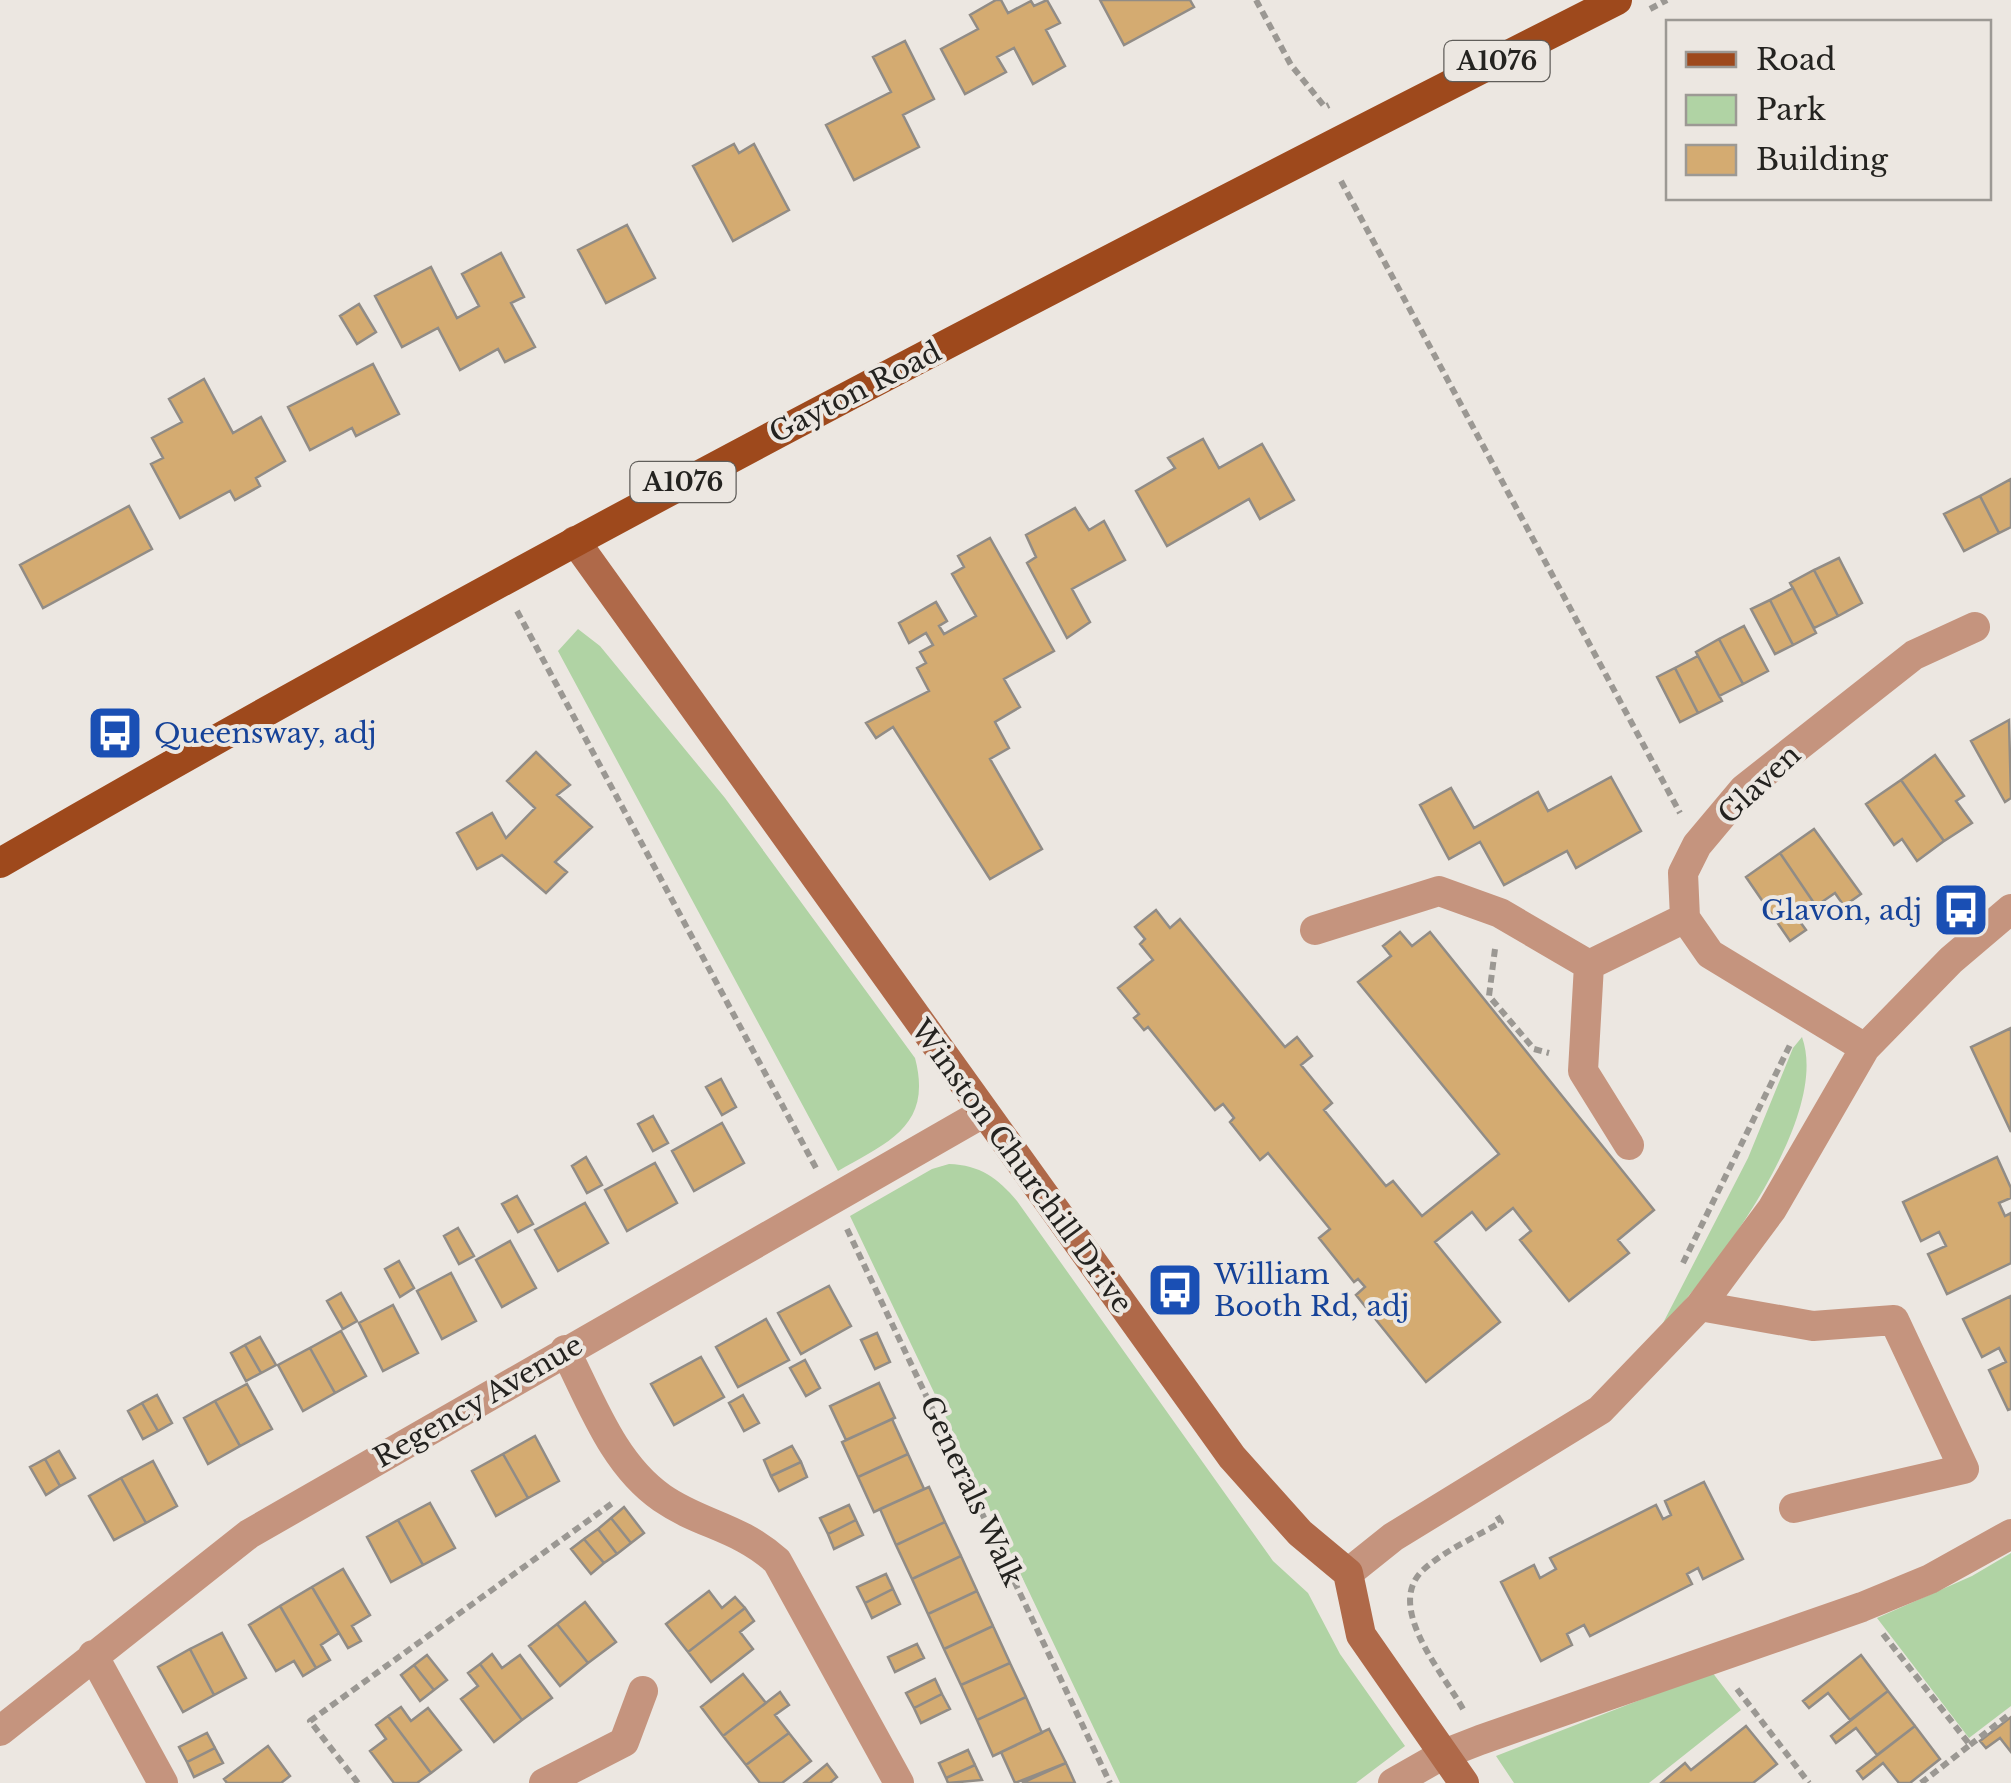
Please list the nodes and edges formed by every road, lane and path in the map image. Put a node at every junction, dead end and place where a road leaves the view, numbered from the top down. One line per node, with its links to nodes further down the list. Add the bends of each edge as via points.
1 (1256, 0): 3 (path, via 1291,65)
2 (1617, 0): 5 (main road, Gayton Road / A1076)
3 (1325, 106)
4 (1334, 168): 8 (path)
5 (575, 541): 6 (main road, Gayton Road / A1076); 17 (street, Winston Churchill Drive)
6 (502, 582): 9 (main road, Gayton Road / A1076, via 313,682); 19 (path, Generals Walk)
7 (1975, 627): 8 (street, Glaven, via 1914,656 1744,789)
8 (1696, 845): 12 (street, Glaven, via 1683,873)
9 (0, 863)
10 (2011, 910): 15 (street)
11 (1500, 913): 13 (street, via 1439,891); 14 (street); 16 (path, via 1490,996 1534,1050)
12 (1685, 918): 14 (street); 15 (street, via 1710,954)
13 (1315, 930)
14 (1589, 965): 16 (street)
15 (1865, 1048): 20 (street, via 1772,1209)
16 (1584, 1061): 18 (street, via 1583,1071)
17 (983, 1113): 19 (street, Regency Avenue); 25 (street, Winston Churchill Drive, via 1232,1456 1300,1533)
18 (1629, 1145)
19 (833, 1200): 21 (street, Regency Avenue); 38 (path, Generals Walk)
20 (1700, 1306): 23 (street, via 1813,1326 1894,1320 1964,1469); 25 (street, via 1600,1410)
21 (564, 1350): 22 (street, via 620,1456); 27 (street, Regency Avenue, via 249,1534)
22 (642, 1482): 35 (path, via 310,1721); 37 (street, via 695,1516 745,1534 777,1561)
23 (1794, 1508)
24 (2011, 1534): 26 (street)
25 (1348, 1572): 33 (street, via 1361,1635)
26 (1862, 1607): 28 (street); 32 (path)
27 (93, 1655): 31 (street, Regency Avenue); 34 (street)
28 (1712, 1656): 33 (street); 41 (path)
29 (643, 1690): 36 (street, via 624,1742)
30 (2011, 1714): 32 (path)
31 (0, 1730)
32 (1970, 1745): 42 (path)
33 (1444, 1754): 39 (street); 40 (street)
34 (163, 1783)
35 (358, 1783)
36 (544, 1783)
37 (899, 1783)
38 (1110, 1783)
39 (1393, 1783)
40 (1464, 1783)
41 (1809, 1783)
42 (1921, 1783)

